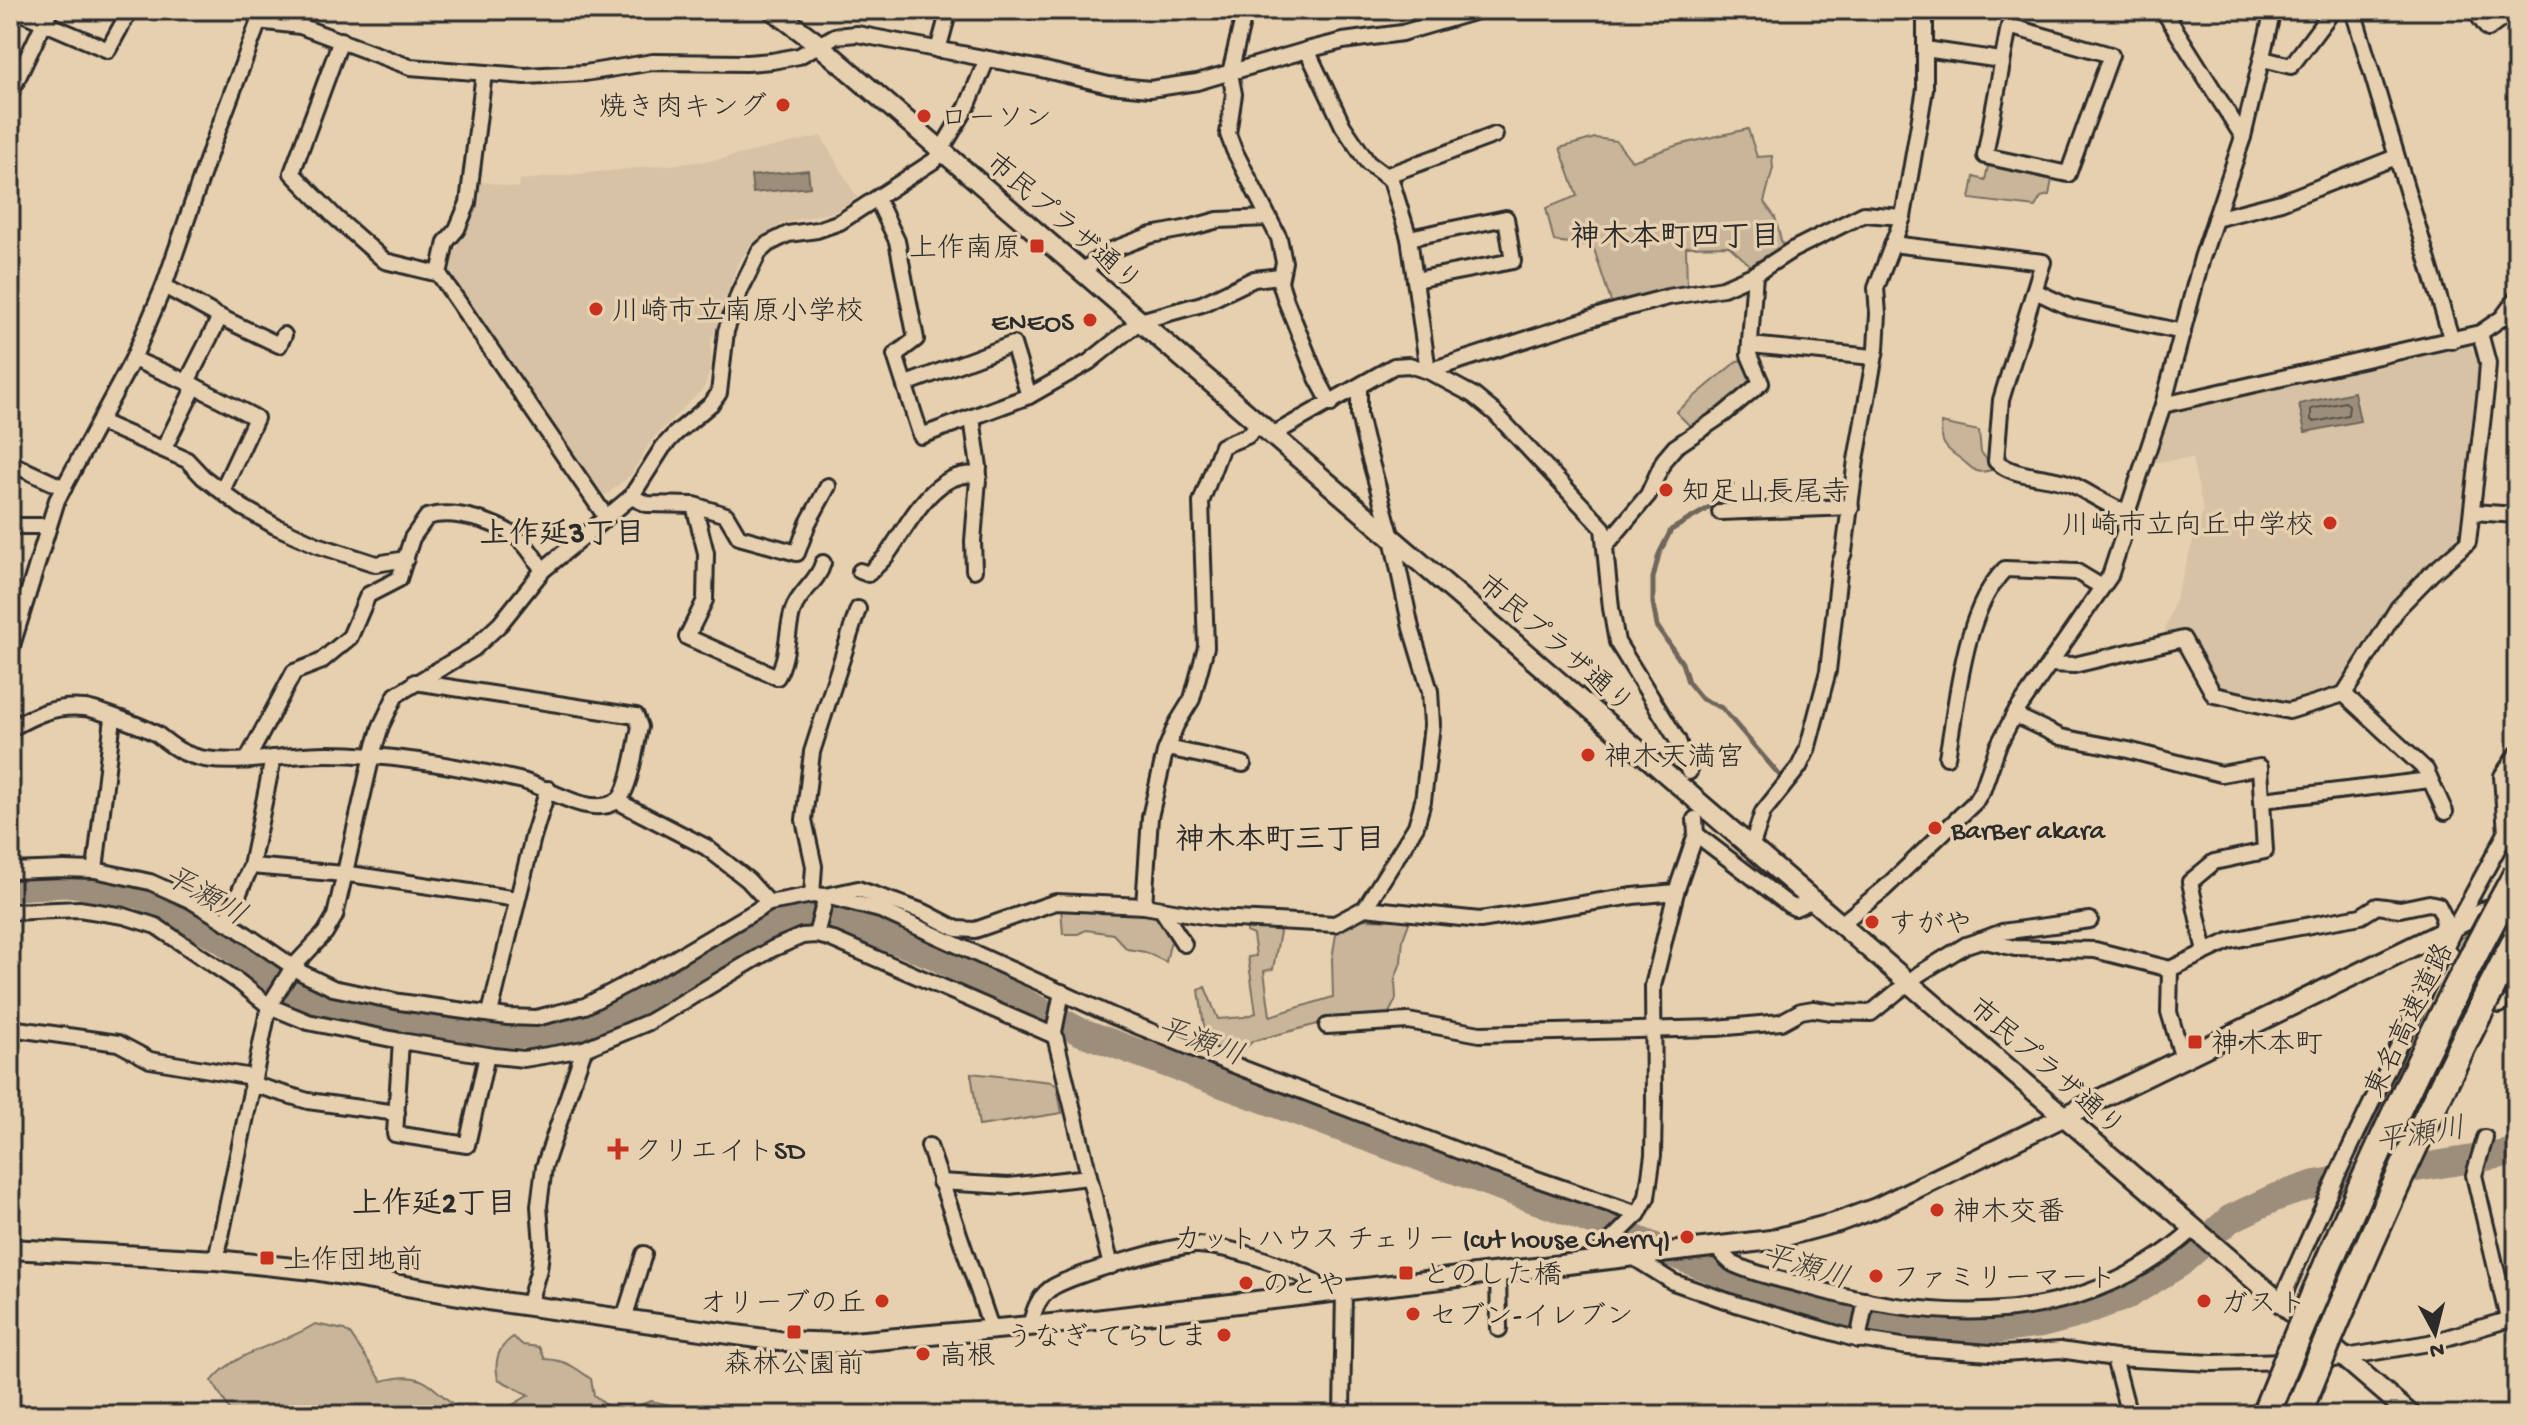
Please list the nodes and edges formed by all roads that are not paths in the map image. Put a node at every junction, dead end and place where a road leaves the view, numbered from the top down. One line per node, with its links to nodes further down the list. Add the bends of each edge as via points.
1 (15, 10): 15 (street)
2 (130, 10): 15 (street, via 108,50)
3 (773, 10): 17 (street, 市民プラザ通り)
4 (949, 10): 19 (street)
5 (1245, 10): 25 (street)
6 (1481, 10): 20 (street, via 1402,33)
7 (1925, 10): 18 (street)
8 (2163, 10): 28 (street)
9 (2273, 10): 22 (street)
10 (2333, 10): 22 (street, via 2291,66)
11 (2353, 10): 30 (street)
12 (2474, 10): 13 (street, via 2488,29)
13 (2514, 10)
14 (260, 15): 16 (street); 43 (street)
15 (47, 17): 26 (street)
16 (341, 40): 24 (street, via 410,67); 39 (street, via 292,173 385,261)
17 (818, 44): 19 (street, via 857,34); 24 (street, via 799,56 747,63 653,62 585,73); 29 (street, 市民プラザ通り)
18 (1925, 49): 23 (street); 33 (street, via 1925,89)
19 (938, 50): 21 (street)
20 (1307, 50): 25 (street); 31 (street, via 1343,126 1368,163)
21 (987, 59): 25 (street, via 1150,89); 29 (street)
22 (2263, 59): 28 (street)
23 (2001, 60): 23 (street, via 2009,26 2111,55 2068,174 1985,156)
24 (484, 73): 39 (street, via 468,203 446,242)
25 (1230, 73): 34 (street, via 1234,94 1228,134)
26 (10, 94)
27 (1495, 135): 31 (street)
28 (2243, 137): 35 (street)
29 (942, 151): 32 (street); 38 (street, 市民プラザ通り)
30 (2396, 157): 35 (street, via 2281,202); 51 (street)
31 (1385, 176): 36 (street, via 1391,180)
32 (877, 199): 57 (street, via 897,241 916,339 895,355); 71 (street, via 840,222 788,234 759,252 726,331 719,393 663,447)
33 (1903, 217): 37 (street); 40 (street, via 1864,214)
34 (1268, 218): 38 (street, via 1218,220 1151,235 1109,251); 41 (street, via 1284,262)
35 (2215, 219): 48 (street)
36 (1409, 238): 42 (street); 42 (street, via 1506,218 1513,261)
37 (1892, 244): 44 (street, via 2043,262); 53 (street, via 1876,288)
38 (1081, 272): 47 (street, 市民プラザ通り)
39 (439, 274): 78 (street)
40 (1755, 274): 52 (street); 55 (street, via 1723,288 1653,300 1570,324)
41 (1280, 276): 47 (street, via 1254,279 1202,304); 60 (street)
42 (1415, 280): 55 (street)
43 (164, 286): 46 (street); 54 (street)
44 (2035, 291): 48 (street, via 2071,308); 76 (street, via 2001,400 1996,461 2005,469 2073,485)
45 (2517, 298): 49 (street, via 2502,318)
46 (220, 317): 50 (street, via 279,345); 56 (street)
47 (1140, 321): 59 (street, via 1089,362); 64 (street, 市民プラザ通り)
48 (2183, 332): 61 (street)
49 (2480, 333): 51 (street); 75 (street, via 2488,363)
50 (284, 335)
51 (2452, 341): 61 (street)
52 (1750, 345): 53 (street); 82 (street, via 1761,383 1675,447 1648,495)
53 (1873, 357): 73 (street)
54 (133, 359): 56 (street); 63 (street)
55 (1428, 371): 58 (street, via 1394,366); 82 (street, via 1495,413 1603,528)
56 (191, 384): 65 (street); 70 (street, via 256,418)
57 (906, 384): 59 (street, via 1013,344); 62 (street, via 921,436)
58 (1359, 387): 60 (street); 81 (street, via 1359,415)
59 (1029, 396): 62 (street)
60 (1331, 404): 64 (street)
61 (2163, 405): 76 (street)
62 (972, 418): 67 (street)
63 (100, 422): 65 (street); 69 (street)
64 (1266, 430): 81 (street, 市民プラザ通り); 97 (street, via 1222,446 1201,502 1206,647 1192,699)
65 (164, 448): 70 (street, via 187,460)
66 (10, 463): 69 (street)
67 (979, 475): 86 (street); 87 (street, via 963,473 936,490)
68 (828, 486): 72 (street, via 797,553 739,537 726,515)
69 (64, 488): 80 (street)
70 (222, 491): 83 (street, via 275,526 317,545 376,564)
71 (631, 497): 72 (street, via 647,504); 78 (street)
72 (694, 505): 84 (street, via 706,553 705,600 687,637 777,677 793,607 820,575)
73 (1851, 507): 74 (street); 110 (street, via 1828,671 1813,729 1799,767 1763,812)
74 (1720, 512)
75 (2473, 512): 77 (street); 93 (street, via 2468,542 2398,608)
76 (2127, 513): 88 (street, via 2110,576)
77 (2517, 515)
78 (606, 517): 85 (street)
79 (10, 526): 80 (street)
80 (47, 526): 90 (street)
81 (1392, 538): 110 (street, 市民プラザ通り); 123 (street, via 1430,691 1432,725 1416,826)
82 (1606, 545): 104 (street, via 1617,642 1678,741)
83 (406, 559): 85 (street, via 412,538 427,517 448,512 511,535); 102 (street, via 399,579 368,595 350,637 320,662 294,672)
84 (823, 563)
85 (543, 570): 92 (street, via 473,649)
86 (974, 570)
87 (867, 575)
88 (2102, 587): 91 (street); 100 (street, via 2077,572 2005,569 1989,585 1970,639)
89 (858, 609): 118 (street, via 812,752 804,820)
90 (10, 652)
91 (2049, 664): 93 (street, via 2074,665 2183,639 2214,695 2289,711); 94 (street)
92 (415, 682): 99 (street, via 396,695); 108 (street, via 636,716 640,727 625,792)
93 (2344, 694): 105 (street, via 2426,770)
94 (2014, 715): 107 (street, via 2061,737 2221,774 2260,767); 128 (street, via 1975,802)
95 (113, 718): 96 (street, via 87,708 60,708 35,714); 102 (street, via 143,727 182,752 206,759); 112 (street)
96 (10, 729)
97 (1167, 748): 103 (street); 122 (street, via 1150,817)
98 (2517, 754): 129 (street, via 2502,776 2506,833)
99 (372, 755): 101 (street); 106 (street, via 478,771); 114 (street)
100 (1947, 757)
101 (273, 758): 102 (street); 111 (street)
102 (247, 760)
103 (1243, 764)
104 (1689, 772)
105 (2430, 780): 107 (street); 109 (street)
106 (548, 789): 108 (street, via 585,805); 119 (street)
107 (2263, 800): 135 (street, via 2265,851 2214,862 2190,882)
108 (617, 801): 121 (street, via 706,847)
109 (2445, 812)
110 (1751, 848): 120 (street, 市民プラザ通り)
111 (251, 866): 114 (street); 127 (street)
112 (95, 870): 113 (street); 127 (street, via 169,889)
113 (10, 871)
114 (347, 874): 119 (street); 136 (street, via 330,925)
115 (2517, 874): 183 (highway, 東名高速道路, bridge, via 2409,1084)
116 (1676, 892): 120 (street, via 1696,827 1789,905 1795,908); 123 (street, via 1480,920); 145 (street, via 1653,986)
117 (2517, 896): 129 (street)
118 (820, 898): 121 (street); 122 (street, via 858,889 957,929 975,930 1056,902); 130 (street); 139 (street, via 880,910)
119 (517, 899): 142 (street)
120 (1813, 900): 128 (street, 市民プラザ通り)
121 (769, 903): 142 (street, via 585,1006 536,1018)
122 (1144, 906): 124 (street)
123 (1365, 908): 124 (street, via 1335,924)
124 (1162, 910): 133 (street)
125 (10, 912): 141 (street, via 79,909 156,926)
126 (2090, 920): 132 (street, via 2002,932)
127 (226, 922): 136 (street)
128 (1841, 924): 138 (street, 市民プラザ通り)
129 (2449, 928): 134 (street); 135 (street, via 2438,905 2377,906 2361,916 2229,941); 150 (street)
130 (817, 930): 146 (street); 148 (street, via 772,949 649,1022)
131 (2517, 939): 184 (highway, bridge, via 2413,1151)
132 (1981, 940): 137 (street, via 2015,948 2095,950); 138 (street)
133 (1184, 944)
134 (2445, 950): 140 (street, via 2497,991); 171 (street)
135 (2205, 952): 137 (street)
136 (293, 967): 141 (street); 142 (street, via 333,988)
137 (2170, 969): 150 (street, via 2169,1012)
138 (1908, 983): 145 (street, via 1871,1013 1813,1009 1781,1022); 153 (street, 市民プラザ通り)
139 (1062, 995): 146 (street); 158 (street, via 1490,1163)
140 (2500, 1005)
141 (269, 1006): 147 (street, via 337,1030); 151 (street)
142 (490, 1013)
143 (1327, 1026): 145 (street, via 1408,1021 1480,1034)
144 (10, 1028): 151 (street, via 118,1043 150,1060)
145 (1652, 1028): 158 (street, via 1653,1155 1647,1197)
146 (1054, 1034): 156 (street)
147 (401, 1041): 149 (street); 152 (street)
148 (584, 1049): 149 (street, via 524,1059); 172 (street, via 544,1167 542,1245)
149 (487, 1055): 152 (street, via 467,1145 395,1134)
150 (2183, 1059): 153 (street)
151 (252, 1081): 152 (street, via 308,1101); 164 (street)
152 (397, 1113)
153 (2065, 1116): 159 (street, 市民プラザ通り); 160 (street, via 1876,1208 1795,1235)
154 (2484, 1141): 173 (street, via 2474,1175)
155 (929, 1146): 157 (street)
156 (1089, 1177): 157 (street, via 1009,1186); 166 (street)
157 (940, 1182): 176 (street)
158 (1638, 1214): 165 (street)
159 (2196, 1229): 170 (street, via 2122,1279 2052,1304 1975,1313); 171 (street, 市民プラザ通り)
160 (1716, 1247): 163 (street); 170 (street, via 1732,1263)
161 (10, 1249): 164 (street)
162 (644, 1254): 174 (street)
163 (1633, 1257): 165 (street); 178 (street, via 1673,1282 1739,1305)
164 (216, 1260): 172 (street, via 313,1270)
165 (1590, 1261): 167 (street)
166 (1111, 1266): 169 (street, via 1193,1245 1224,1248 1301,1275 1315,1282); 175 (street, via 1051,1289 1035,1305)
167 (1498, 1272): 168 (street); 177 (street)
168 (1344, 1289): 169 (street); 181 (street)
169 (1317, 1293): 175 (street)
170 (1866, 1302): 178 (street)
171 (2280, 1303): 180 (street, 市民プラザ通り)
172 (528, 1306): 174 (street)
173 (2513, 1318): 180 (street, via 2429,1343)
174 (624, 1319): 176 (street, via 791,1342 842,1343)
175 (1030, 1326): 176 (street)
176 (991, 1328)
177 (1499, 1329)
178 (1859, 1334): 179 (street, via 1908,1347 2004,1354 2060,1350)
179 (2114, 1358): 180 (street, via 2228,1363); 182 (street)
180 (2344, 1358): 185 (street, 市民プラザ通り)
181 (1342, 1415)
182 (2129, 1415)
183 (2265, 1415)
184 (2297, 1415)
185 (2411, 1415)

